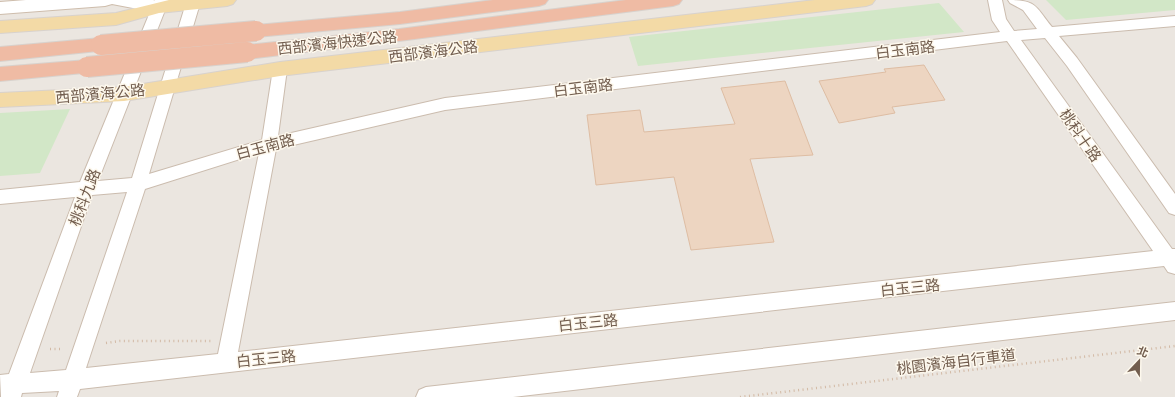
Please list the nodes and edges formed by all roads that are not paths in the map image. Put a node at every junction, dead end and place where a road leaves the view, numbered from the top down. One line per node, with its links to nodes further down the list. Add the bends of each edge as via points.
1 (105, 0): 11 (street)
2 (118, 0): 10 (street)
3 (227, 0): 9 (main road)
4 (539, 0): 16 (highway, 西部濱海快速公路, bridge, via 400,18)
5 (673, 0): 18 (highway, 西部濱海快速公路, bridge, via 247,52)
6 (866, 0): 17 (main road, 西部濱海公路)
7 (996, 0): 15 (street, 桃科十路, via 999,20)
8 (1015, 0): 14 (street, via 1028,7)
9 (194, 2): 10 (main road); 19 (street)
10 (161, 4): 13 (main road, via 116,19); 20 (street, 桃科九路)
11 (0, 8)
12 (1175, 21): 14 (street, 白玉南路)
13 (0, 27)
14 (1048, 32): 15 (street, 白玉南路); 26 (street)
15 (1010, 36): 22 (street, 白玉南路, via 445,104); 27 (street, 桃科十路)
16 (0, 54)
17 (280, 69): 19 (main road, 西部濱海公路); 22 (street)
18 (0, 74)
19 (166, 86): 20 (main road, 西部濱海公路); 23 (street)
20 (124, 94): 21 (main road, 西部濱海公路); 24 (street, 桃科九路)
21 (0, 100)
22 (269, 144): 23 (street, 白玉南路); 29 (street)
23 (138, 184): 24 (street, 白玉南路); 31 (street)
24 (86, 189): 25 (street, 白玉南路); 30 (street, 桃科九路)
25 (0, 197)
26 (1175, 208)
27 (1173, 261): 29 (street, 白玉三路)
28 (1175, 312): 32 (street)
29 (226, 362): 31 (street, 白玉三路)
30 (9, 388): 31 (street, 白玉三路)
31 (70, 388)
32 (426, 397)

